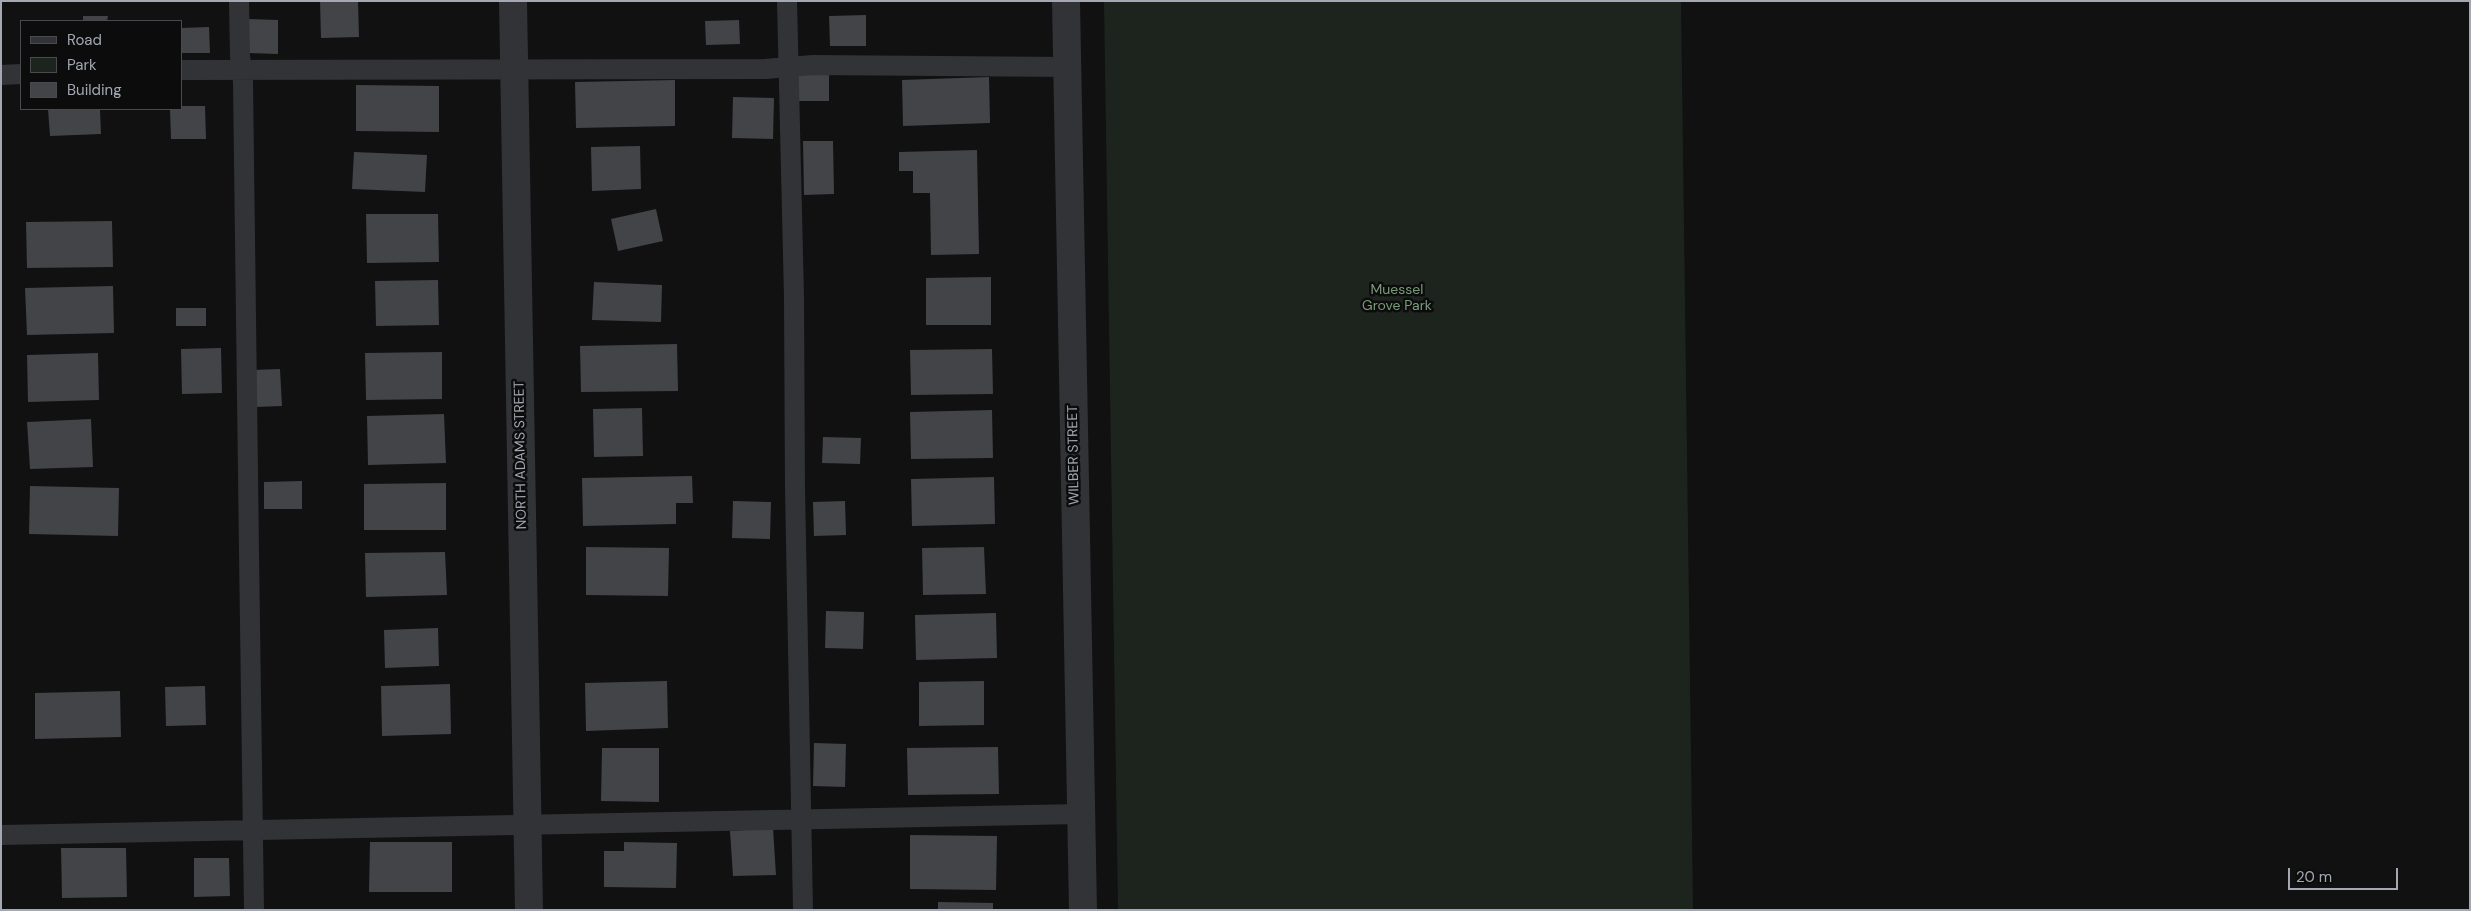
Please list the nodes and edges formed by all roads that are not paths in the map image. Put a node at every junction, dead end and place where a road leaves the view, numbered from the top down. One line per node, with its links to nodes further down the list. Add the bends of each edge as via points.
1 (239, 1): 7 (lane)
2 (513, 1): 8 (street, NORTH ADAMS STREET)
3 (787, 1): 5 (lane)
4 (1066, 1): 6 (street, WILBER STREET)
5 (788, 67): 6 (lane); 8 (lane); 13 (lane)
6 (1068, 67): 12 (street, WILBER STREET)
7 (242, 69): 8 (lane); 9 (lane); 15 (lane)
8 (514, 69): 14 (street, NORTH ADAMS STREET)
9 (182, 70)
10 (20, 74): 11 (lane)
11 (1, 75)
12 (1081, 814): 13 (lane); 20 (street, WILBER STREET)
13 (802, 818): 14 (lane); 19 (lane)
14 (528, 823): 15 (lane); 18 (street, NORTH ADAMS STREET)
15 (253, 831): 16 (lane); 17 (lane)
16 (1, 835)
17 (254, 910)
18 (529, 910)
19 (803, 910)
20 (1083, 910)

